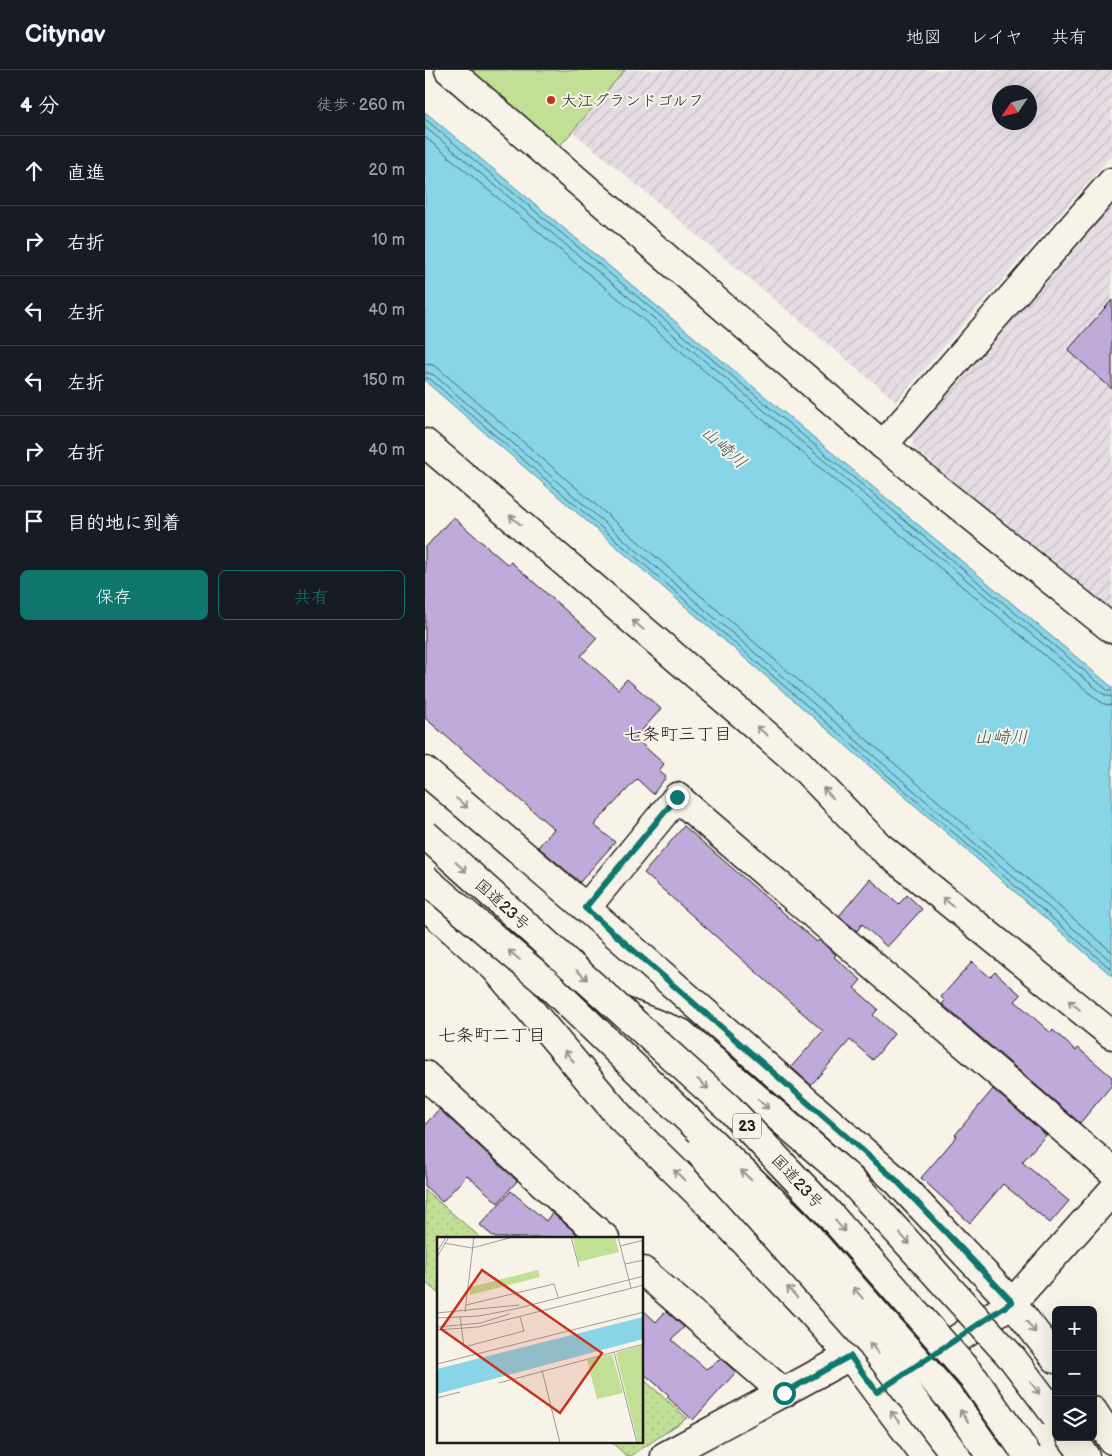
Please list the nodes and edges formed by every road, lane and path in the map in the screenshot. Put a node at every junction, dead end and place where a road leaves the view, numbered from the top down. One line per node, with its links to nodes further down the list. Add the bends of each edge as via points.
1 (449, 70): 4 (main road)
2 (1112, 182): 4 (main road)
3 (425, 443): 13 (main road, one-way to 3, via 878,845 799,762)
4 (883, 444): 5 (main road)
5 (1112, 629)
6 (425, 771): 10 (main road, one-way to 10)
7 (425, 834): 12 (main road, 国道23号 / 23, one-way to 12, bridge)
8 (425, 879): 11 (main road, 国道23号 / 23, one-way to 8, bridge)
9 (425, 905): 21 (main road, one-way to 9, via 708,1204 621,1118 495,968)
10 (585, 908): 15 (main road, via 677,797); 19 (main road, via 896,1180)
11 (549, 985): 30 (main road, one-way to 11, bridge, via 872,1345); 31 (main road, 国道23号 / 23, one-way to 11, bridge, via 955,1404 800,1227)
12 (622, 1011): 24 (main road, one-way to 24, bridge, via 681,1033 848,1178 1013,1359); 32 (main road, 国道23号 / 23, one-way to 32, bridge, via 729,1108 832,1217 975,1380)
13 (1112, 1036)
14 (425, 1075): 17 (main road)
15 (1112, 1171)
16 (1112, 1191): 19 (main road)
17 (604, 1237)
18 (644, 1272): 23 (main road)
19 (1012, 1302): 20 (main road, one-way to 20); 22 (main road)
20 (1052, 1354)
21 (850, 1356): 22 (main road); 23 (main road)
22 (877, 1392): 29 (main road, one-way to 22)
23 (784, 1393): 28 (main road)
24 (1052, 1411)
25 (1097, 1417): 26 (main road)
26 (1112, 1440)
27 (1074, 1441): 33 (main road)
28 (665, 1456)
29 (925, 1456)
30 (956, 1456)
31 (991, 1456)
32 (1029, 1456)
33 (1085, 1456)

